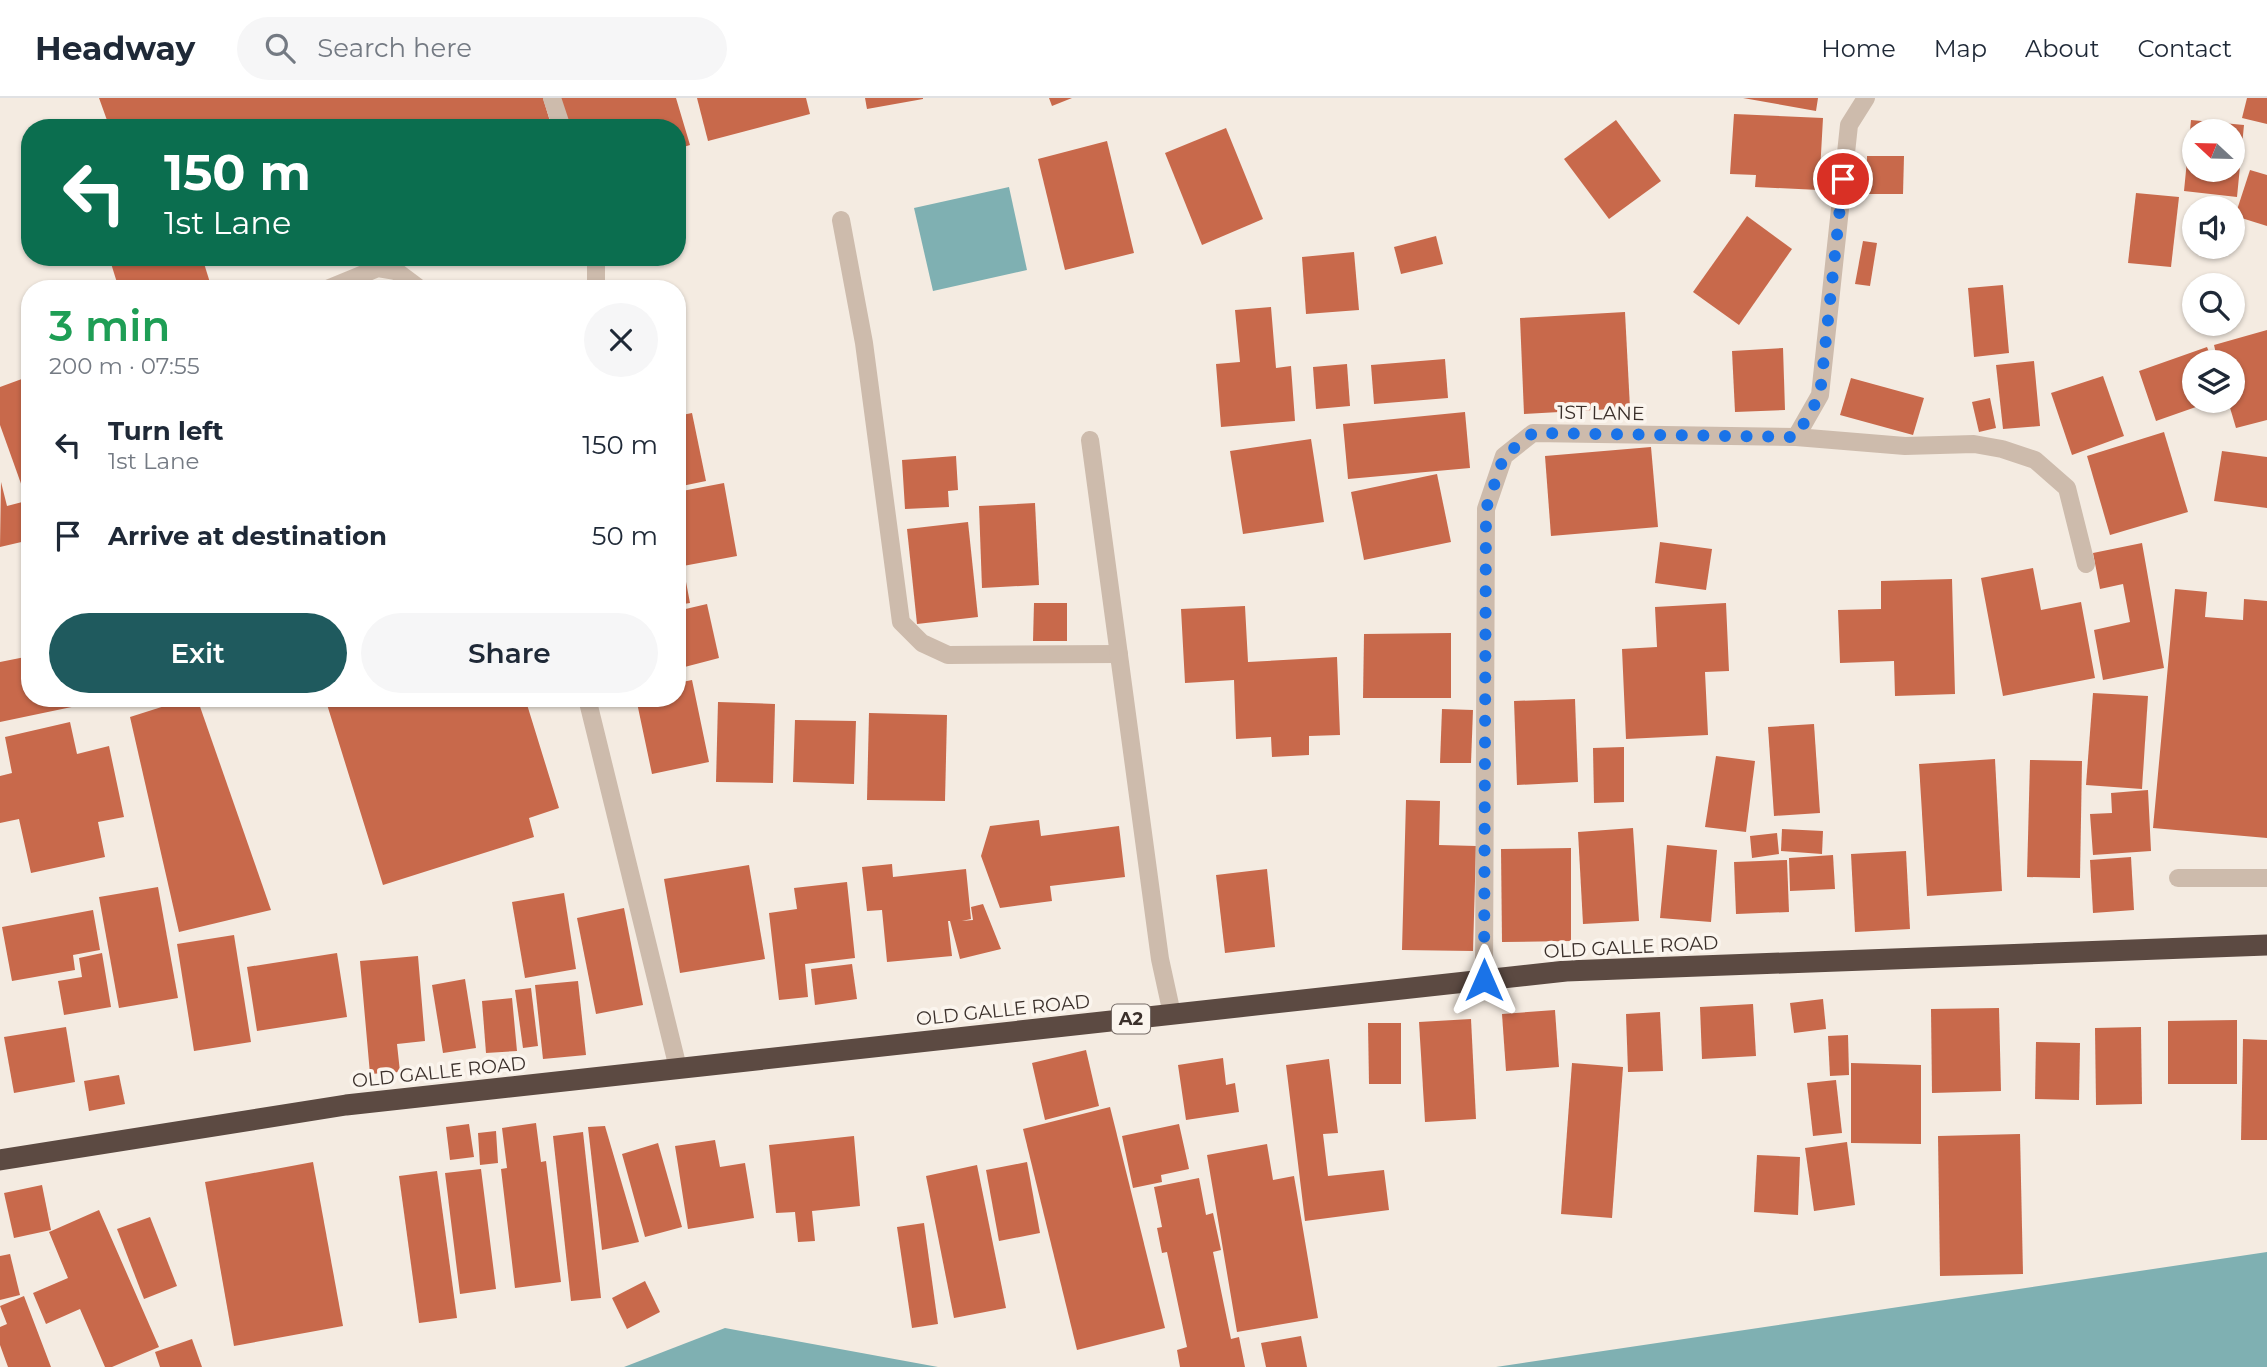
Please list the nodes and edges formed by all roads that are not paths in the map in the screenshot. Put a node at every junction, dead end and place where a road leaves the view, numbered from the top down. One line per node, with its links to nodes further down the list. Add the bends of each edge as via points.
1 (552, 98): 3 (street)
2 (1866, 98): 7 (street, via 1849,125 1820,395)
3 (559, 119)
4 (841, 220): 10 (street, via 864,344 901,622 922,643 948,655)
5 (349, 280): 6 (street, via 379,268 396,271)
6 (408, 280)
7 (1796, 437): 9 (street, 1ST LANE, via 1905,446 1974,444 2035,460 2067,488); 15 (street, 1ST LANE, via 1533,433 1504,456 1486,509)
8 (1090, 440): 10 (street)
9 (2086, 564)
10 (1119, 654): 16 (street, via 1160,959)
11 (589, 707): 17 (street)
12 (2178, 878): 13 (street)
13 (2267, 878)
14 (2267, 946): 15 (highway, OLD GALLE ROAD / A2, via 1566,971)
15 (1484, 980): 16 (highway, OLD GALLE ROAD / A2)
16 (1172, 1014): 17 (highway, OLD GALLE ROAD / A2)
17 (678, 1068): 18 (highway, OLD GALLE ROAD / A2, via 346,1105)
18 (0, 1160)

